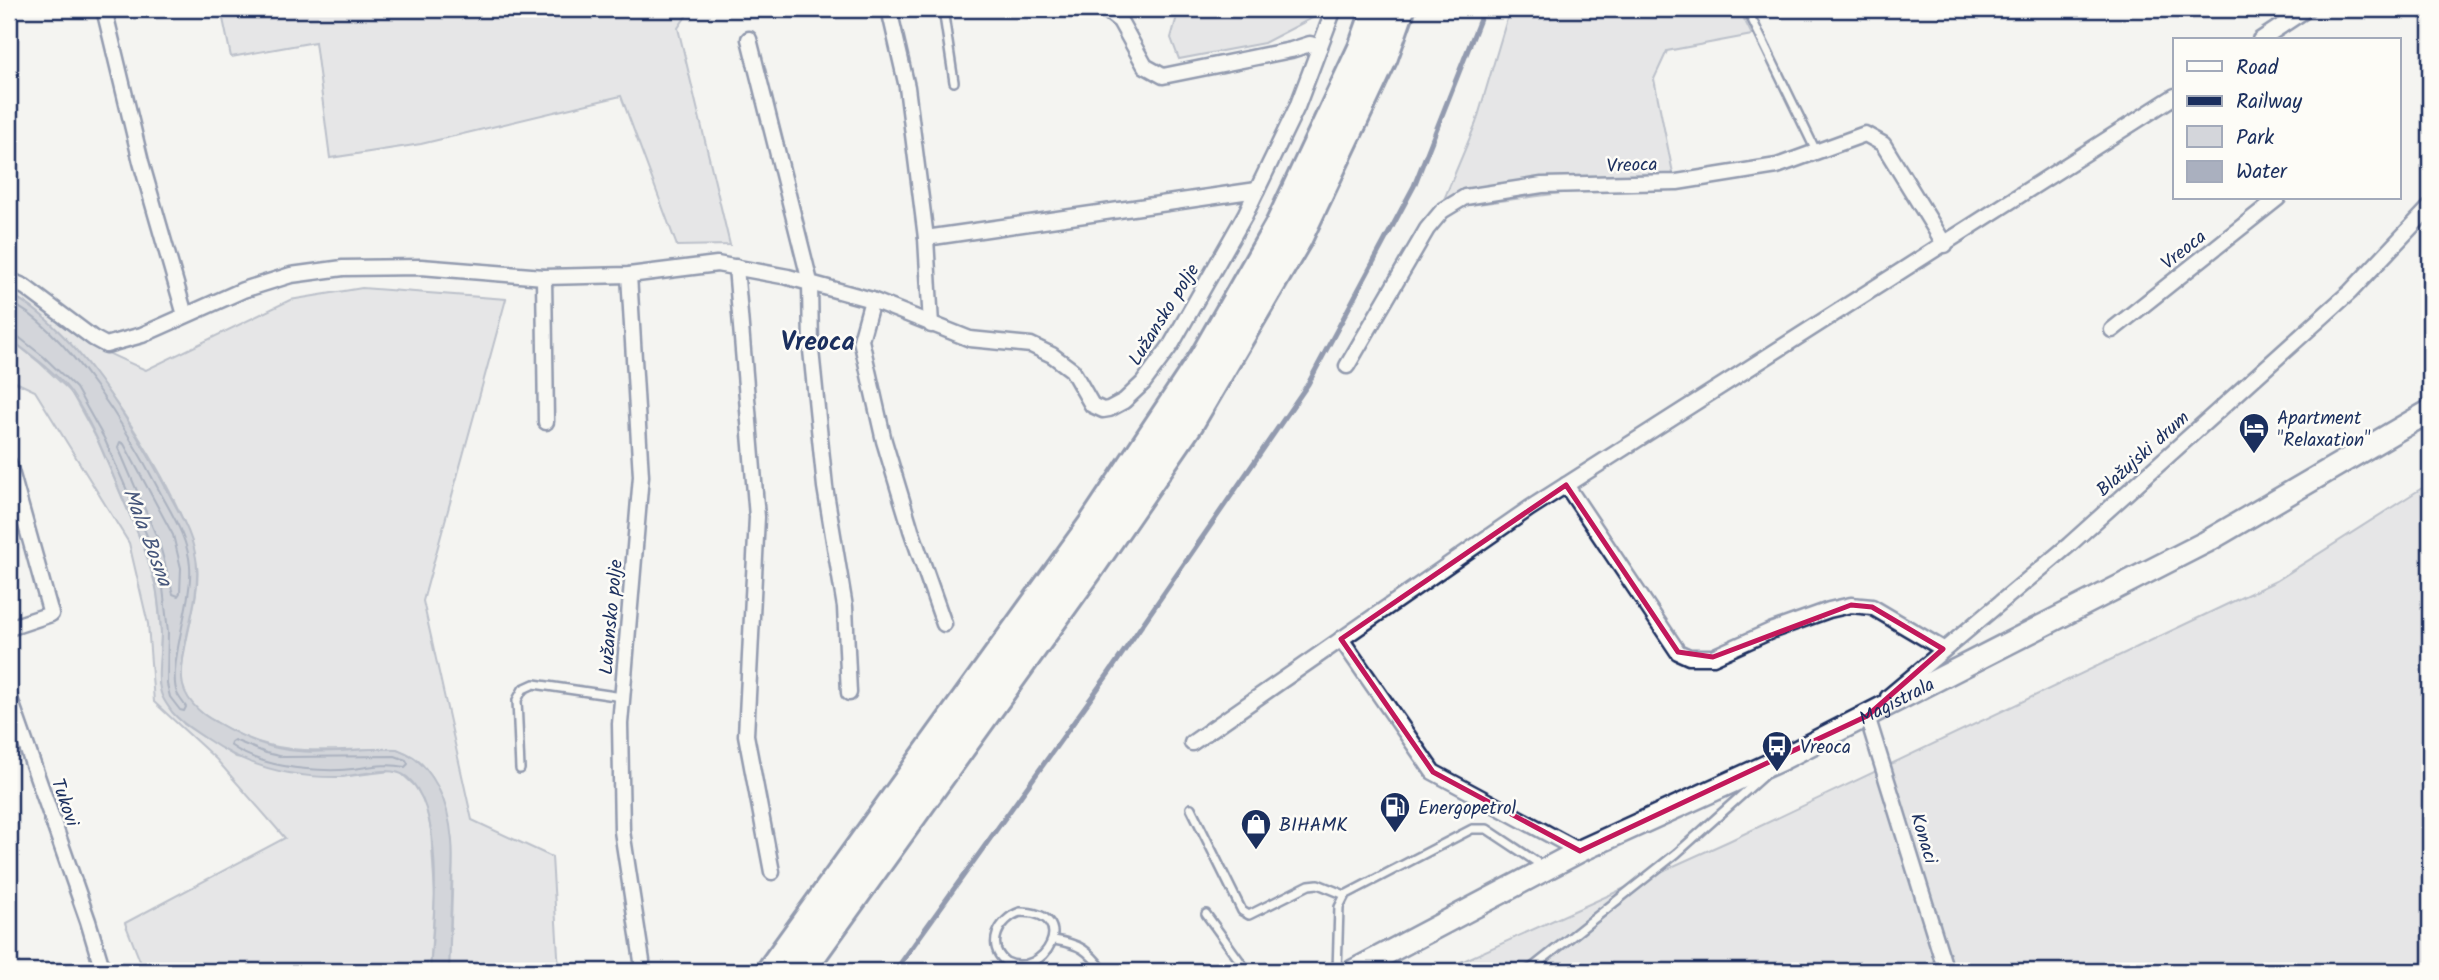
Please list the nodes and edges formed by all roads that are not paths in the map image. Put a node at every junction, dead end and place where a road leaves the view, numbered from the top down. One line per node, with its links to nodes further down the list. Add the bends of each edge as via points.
1 (104, 9): 27 (street)
2 (889, 9): 19 (street, via 907,87)
3 (943, 9): 13 (lane)
4 (1105, 9): 12 (street, via 1120,21 1144,66 1163,76 1304,45)
5 (1334, 9): 12 (street, Lužansko polje)
6 (1376, 9): 55 (highway, via 1279,225 1203,358 1093,523)
7 (1401, 9): 56 (highway, via 1384,57 1298,239 1190,423)
8 (1747, 9): 15 (lane)
9 (2307, 9): 10 (street)
10 (2278, 35)
11 (749, 39): 25 (street)
12 (1320, 47): 16 (street, Lužansko polje)
13 (954, 82)
14 (2173, 97): 20 (street)
15 (1816, 152): 20 (street, Vreoca, via 1865,134 1883,144); 30 (street, Vreoca, via 1777,166 1677,182 1542,185 1465,197 1442,211 1427,229)
16 (1257, 190): 19 (street); 28 (street, Lužansko polje, via 1171,345 1143,383 1109,409 1092,405 1072,370 1042,350 970,339)
17 (2275, 200): 29 (street, Vreoca)
18 (2430, 207): 38 (street, Blažujski drum, via 2350,292 2069,545)
19 (926, 238): 28 (street)
20 (1945, 245): 34 (street)
21 (736, 267): 22 (street, Lužansko polje, via 716,264); 25 (street, Lužansko polje); 49 (street, via 757,517 746,734)
22 (629, 275): 23 (street, Lužansko polje); 41 (street, Lužansko polje, via 641,476)
23 (544, 277): 27 (street, Lužansko polje, via 421,267 343,268 291,275); 32 (street)
24 (9, 281): 27 (street, Lužansko polje, via 25,286 106,345)
25 (810, 282): 26 (street, Lužansko polje); 39 (street, via 811,350 825,486 845,607)
26 (872, 300): 28 (street, Lužansko polje); 35 (street, via 861,340 884,441)
27 (185, 315)
28 (931, 325)
29 (2112, 330)
30 (1347, 366)
31 (2430, 411): 42 (main road, Magistrala, via 2206,542)
32 (545, 422)
33 (9, 464): 36 (street, via 51,614)
34 (1566, 485): 37 (street); 38 (street, via 1678,652 1689,657 1713,657 1773,630 1851,605 1872,607)
35 (944, 624)
36 (9, 628)
37 (1341, 639): 43 (street); 47 (street, via 1433,772)
38 (1943, 649): 42 (street, Blažujski drum)
39 (849, 694)
40 (9, 696): 54 (street, Tukovi)
41 (622, 697): 45 (lane, via 534,684 523,689 517,700); 53 (street, Lužansko polje, via 622,831)
42 (1867, 716): 44 (main road, Magistrala); 62 (street, Konaci)
43 (1192, 743)
44 (1782, 760): 47 (main road, Magistrala); 61 (lane, via 1677,853)
45 (520, 769)
46 (1191, 808): 50 (lane, via 1242,911 1249,915 1309,884)
47 (1580, 851): 48 (main road, Magistrala)
48 (1547, 869): 50 (lane, via 1487,829 1472,829); 60 (main road, Magistrala)
49 (772, 872)
50 (1345, 895): 59 (lane, via 1339,907)
51 (1206, 914): 58 (lane)
52 (1054, 940): 52 (lane, via 1046,921 1037,914 1020,912 999,928 995,946 1006,962 1022,968 1044,959); 57 (lane, via 1075,943)
53 (642, 961)
54 (103, 971)
55 (771, 971)
56 (802, 971)
57 (1104, 971)
58 (1247, 971)
59 (1338, 971)
60 (1353, 971)
61 (1528, 971)
62 (1946, 971)

